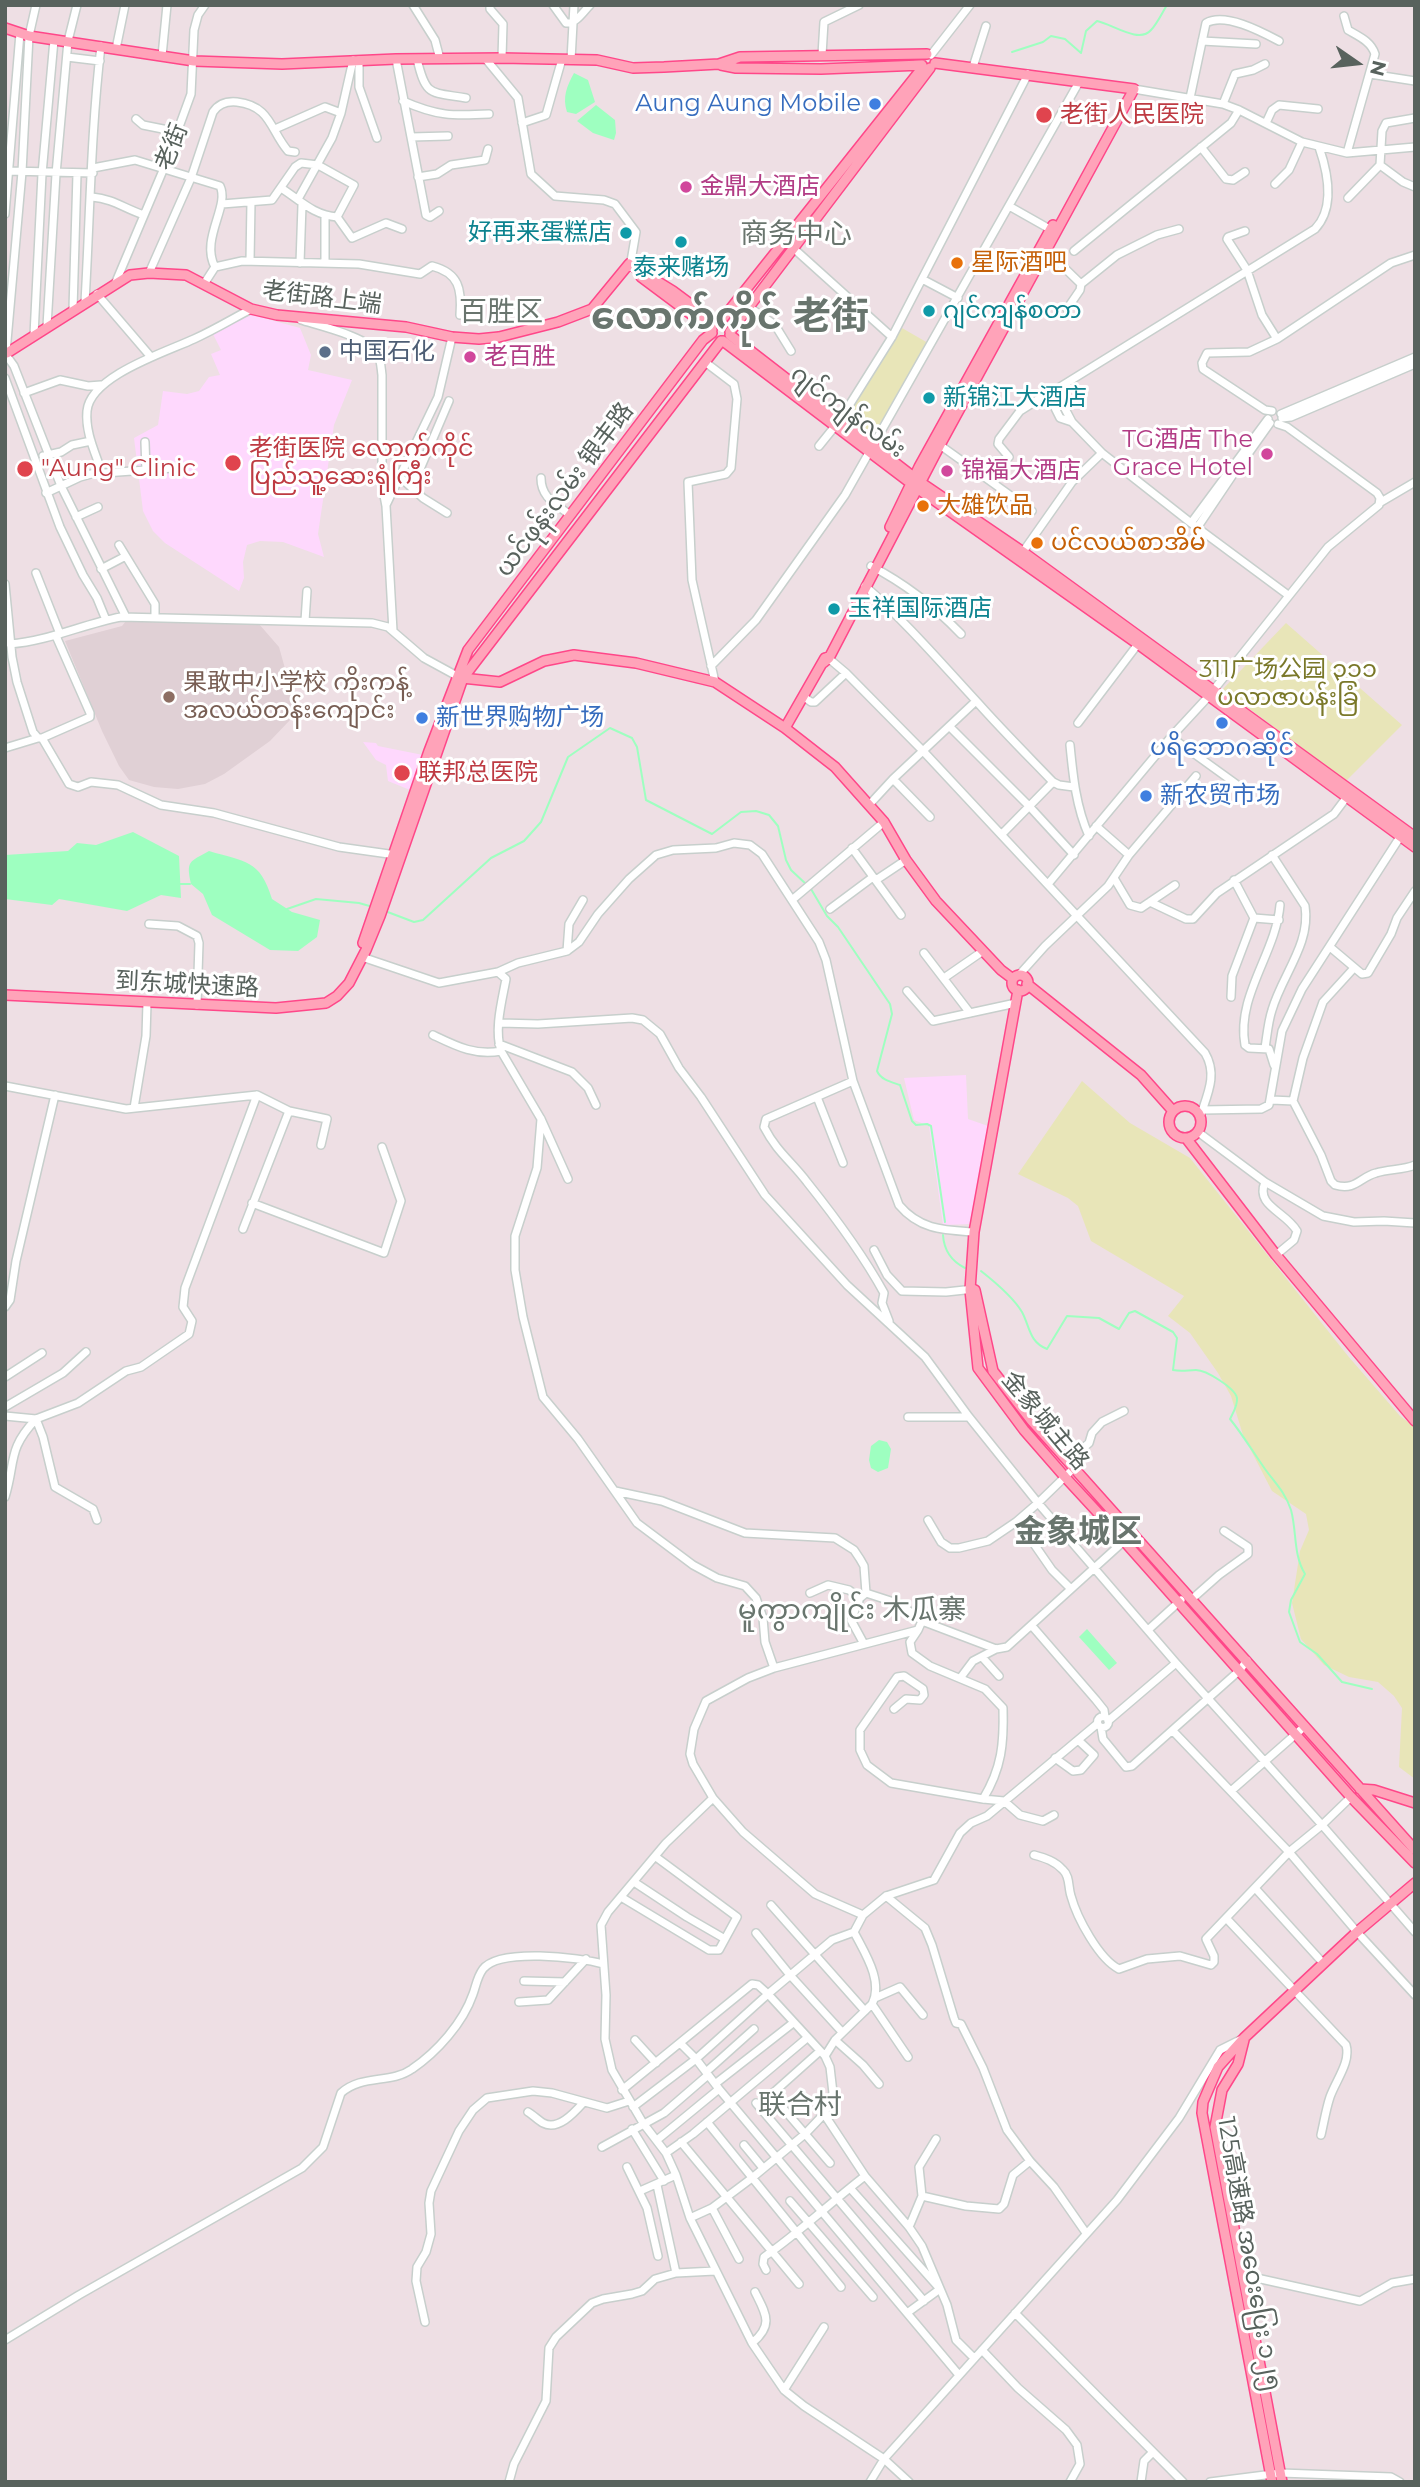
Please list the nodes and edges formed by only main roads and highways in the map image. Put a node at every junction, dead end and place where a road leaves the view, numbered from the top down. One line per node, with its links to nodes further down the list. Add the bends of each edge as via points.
1 (5, 27): 3 (main road, via 54,40 194,61 282,64 502,58 597,60 634,68)
2 (928, 62): 3 (main road, via 809,69); 3 (main road, via 822,55 740,57); 4 (main road); 5 (main road, via 1131,89)
3 (719, 64)
4 (844, 174): 7 (main road, ယင်ဖုန်းလမ်း 银丰路); 8 (main road, ယင်ဖုန်းလမ်း 银丰路)
5 (1053, 231): 6 (main road); 6 (main road)
6 (1026, 280): 10 (main road)
7 (715, 327): 8 (main road, via 715,338); 8 (main road, via 729,326); 9 (main road, 老街路上端, via 673,291 628,267 589,310 558,322 479,339 251,309 186,275 149,273 130,275 97,294); 13 (main road, ယင်ဖုန်းလမ်း 银丰路, via 468,650)
8 (726, 337): 10 (main road, ဂျင်ကျန်လမ်း); 13 (main road, ယင်ဖုန်းလမ်း 银丰路)
9 (6, 356)
10 (916, 483): 11 (main road); 15 (main road, ဂျင်ကျန်လမ်း)
11 (873, 567): 12 (main road); 12 (main road)
12 (826, 659): 14 (main road)
13 (460, 677): 14 (main road, via 500,682 544,661 575,655 636,663 715,682); 18 (main road)
14 (785, 729): 20 (main road, via 835,767 884,822 936,901 983,951)
15 (1349, 794): 16 (main road); 17 (main road)
16 (1415, 837)
17 (1415, 847)
18 (376, 915): 19 (main road, 到东城快速路); 19 (main road, 到东城快速路)
19 (353, 974): 23 (main road, 到东城快速路, via 337,996 319,1005 276,1008)
20 (1016, 977): 21 (main road, via 1025,977); 22 (main road, via 1012,985)
21 (1027, 985): 22 (main road); 24 (main road, via 1141,1075)
22 (1018, 990): 26 (main road, 金象城主路, via 975,1232)
23 (5, 995)
24 (1172, 1111): 25 (main road, via 1170,1129); 25 (main road, via 1190,1106 1201,1114 1198,1132)
25 (1186, 1138): 29 (main road, via 1276,1255)
26 (972, 1289): 27 (main road, 金象城主路, via 993,1371); 28 (main road, 金象城主路, via 978,1368)
27 (1021, 1406): 28 (main road); 30 (main road, 金象城主路)
28 (1013, 1415): 31 (main road, 金象城主路)
29 (1415, 1421)
30 (1361, 1788): 31 (main road); 32 (main road); 33 (main road, 金象城主路)
31 (1352, 1797): 34 (main road, 金象城主路)
32 (1415, 1803)
33 (1415, 1850)
34 (1415, 1863)
35 (1415, 1883): 36 (main road)
36 (1244, 2038): 37 (main road, 125高速路 အဝေးပြေး ၁၂၅, via 1218,2067); 38 (main road, 125高速路 အဝေးပြေး ၁၂၅, via 1238,2064)
37 (1203, 2102): 38 (main road); 39 (main road, 125高速路 အဝေးပြေး ၁၂၅)
38 (1218, 2104): 39 (main road, 125高速路 အဝေးပြေး ၁၂၅, via 1215,2127 1243,2274)
39 (1241, 2292): 40 (main road, 125高速路 အဝေးပြေး ၁၂၅)
40 (1276, 2478)

